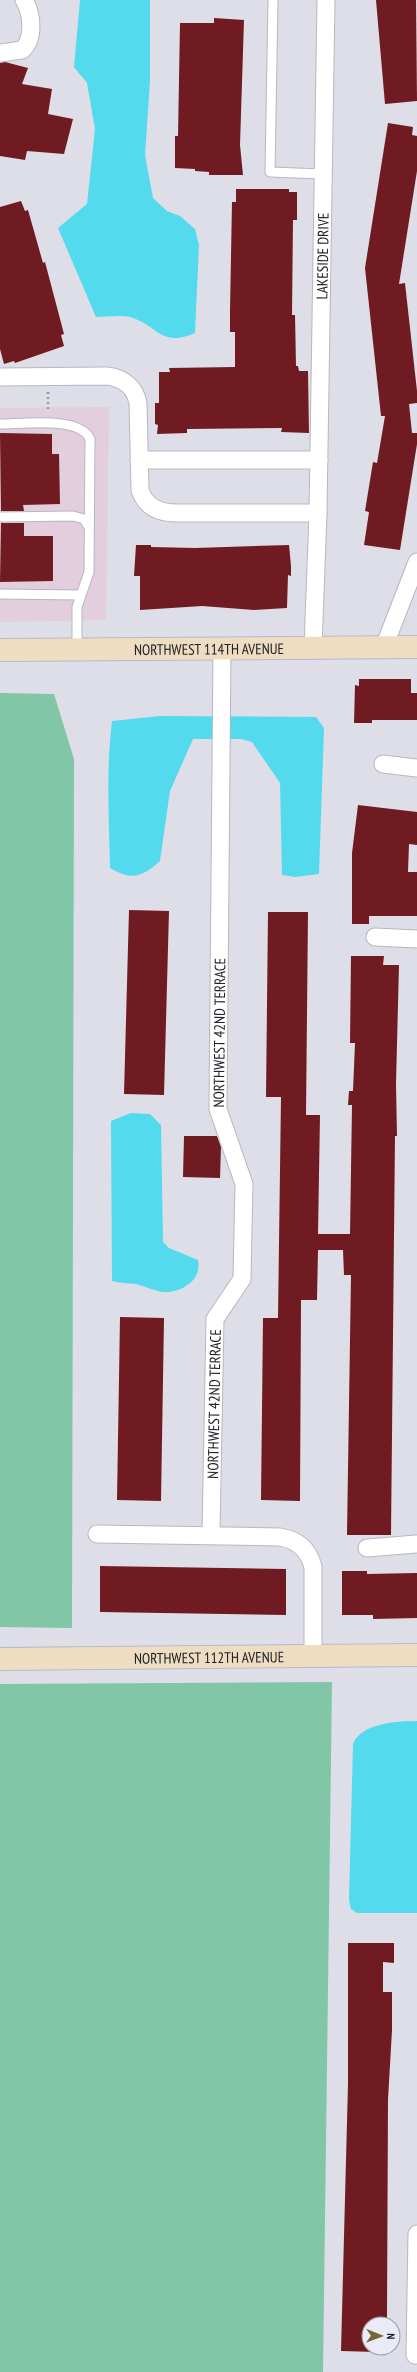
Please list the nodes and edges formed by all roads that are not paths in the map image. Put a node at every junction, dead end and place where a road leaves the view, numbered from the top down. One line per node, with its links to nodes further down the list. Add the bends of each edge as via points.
1 (24, 0): 4 (street, via 30,19 28,41 22,50)
2 (273, 0): 5 (lane, via 270,172)
3 (326, 0): 5 (street, LAKESIDE DRIVE)
4 (0, 53)
5 (323, 174): 9 (street, LAKESIDE DRIVE)
6 (0, 377): 8 (street, via 107,376 122,380 132,388 138,403)
7 (0, 424): 12 (lane, via 68,424 86,433 91,447)
8 (139, 460): 9 (street); 10 (street, via 139,480 143,497 153,508 164,513)
9 (318, 460): 10 (street, LAKESIDE DRIVE)
10 (318, 513): 20 (street, LAKESIDE DRIVE)
11 (0, 517): 12 (lane, via 73,516 84,520)
12 (89, 527): 16 (lane, via 87,581)
13 (417, 562): 14 (street)
14 (412, 588): 17 (street)
15 (0, 594): 16 (lane)
16 (80, 595): 21 (lane, via 76,606)
17 (384, 647): 18 (street, NORTHWEST 114TH AVENUE); 20 (street, NORTHWEST 114TH AVENUE)
18 (417, 647)
19 (222, 648): 20 (street, NORTHWEST 114TH AVENUE); 21 (street, NORTHWEST 114TH AVENUE); 28 (street, NORTHWEST 42ND TERRACE, via 218,1109 244,1184 242,1279 215,1319)
20 (313, 648)
21 (77, 649): 22 (street, NORTHWEST 114TH AVENUE)
22 (0, 650)
23 (383, 764): 24 (street)
24 (417, 768)
25 (375, 937): 26 (street)
26 (417, 939)
27 (97, 1534): 28 (street)
28 (211, 1534): 32 (street, via 280,1537 292,1540 305,1549 313,1567)
29 (417, 1544): 30 (street)
30 (367, 1548)
31 (417, 1655): 32 (street, NORTHWEST 112TH AVENUE)
32 (313, 1656): 33 (street, NORTHWEST 112TH AVENUE)
33 (0, 1659)
34 (417, 2234): 35 (street)
35 (416, 2355)

